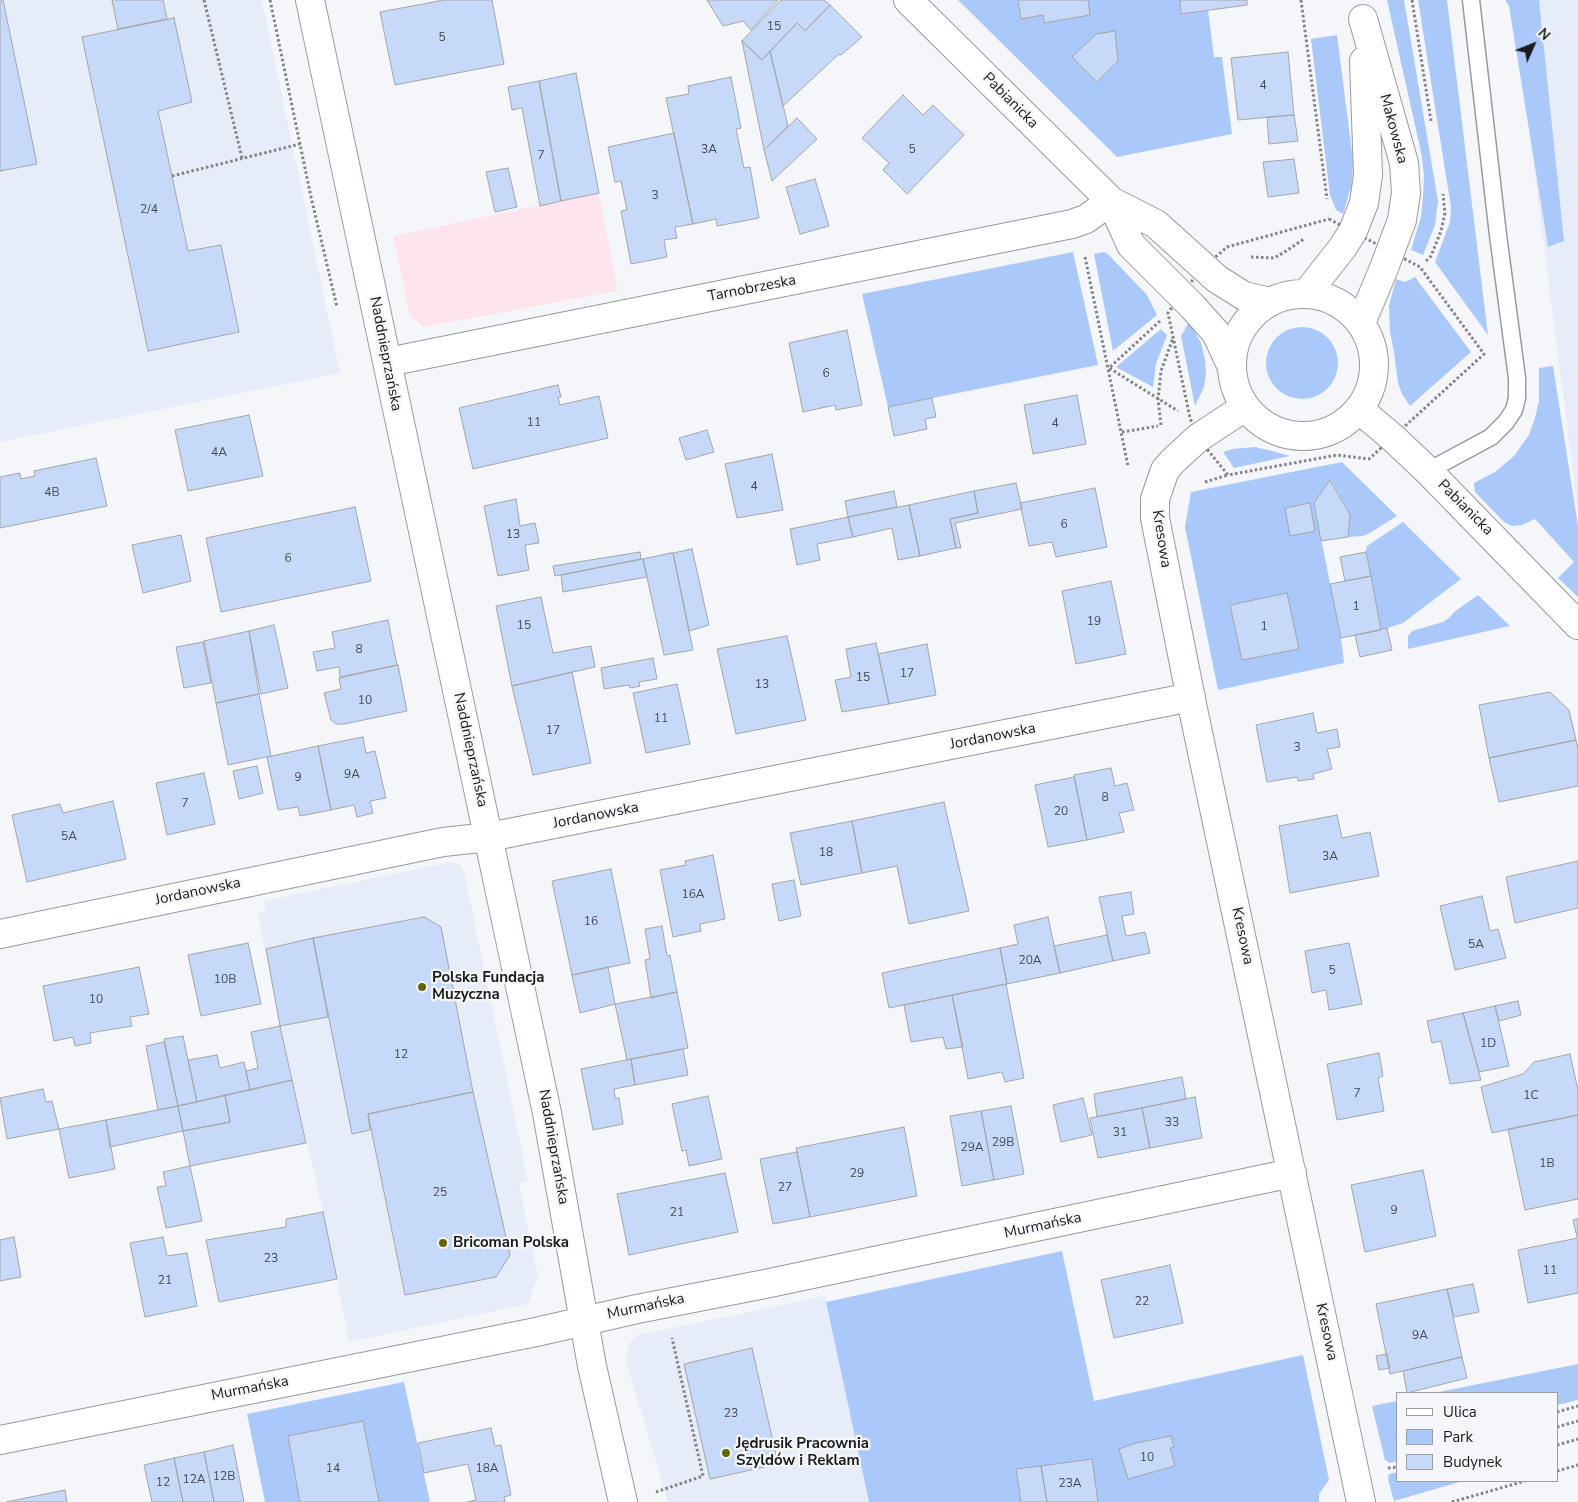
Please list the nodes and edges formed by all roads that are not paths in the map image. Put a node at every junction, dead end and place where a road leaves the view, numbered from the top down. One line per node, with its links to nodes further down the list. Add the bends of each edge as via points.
1 (310, 0): 9 (street, Naddnieprzańska)
2 (908, 0): 5 (street, Pabianicka)
3 (1470, 0): 13 (lane, via 1518,398 1506,422 1491,437)
4 (1361, 9): 6 (street, Makowska, via 1368,175 1364,203 1341,225 1343,247); 8 (street, Makowska, via 1404,163 1406,193 1402,220)
5 (1111, 201): 7 (street, Pabianicka, via 1156,224 1217,279 1244,296); 9 (street, Tarnobrzeska, via 1086,219 1072,224); 10 (street, Pabianicka, via 1131,245 1174,304 1216,333)
6 (1306, 294): 7 (street); 8 (street, via 1336,303)
7 (1270, 302): 10 (street, via 1254,312 1242,327 1235,341)
8 (1361, 323): 12 (street, via 1370,342 1374,363 1372,383)
9 (388, 362): 16 (street, Naddnieprzańska)
10 (1232, 367): 11 (street, via 1235,388)
11 (1245, 407): 12 (street, via 1272,429 1306,437 1339,427); 15 (street, Kresowa, via 1194,428 1165,470 1155,499 1155,518)
12 (1360, 410): 13 (street, Pabianicka)
13 (1428, 472): 14 (street, Pabianicka)
14 (1572, 618)
15 (1191, 697): 16 (street, Jordanowska); 18 (street, Kresowa)
16 (489, 837): 17 (street, Jordanowska, via 443,842); 19 (street, Naddnieprzańska, via 547,1113)
17 (0, 934)
18 (1292, 1173): 19 (street, Murmańska); 22 (street, Kresowa)
19 (584, 1320): 20 (street, Murmańska); 21 (street, Naddnieprzańska)
20 (0, 1440)
21 (623, 1502)
22 (1361, 1502)

